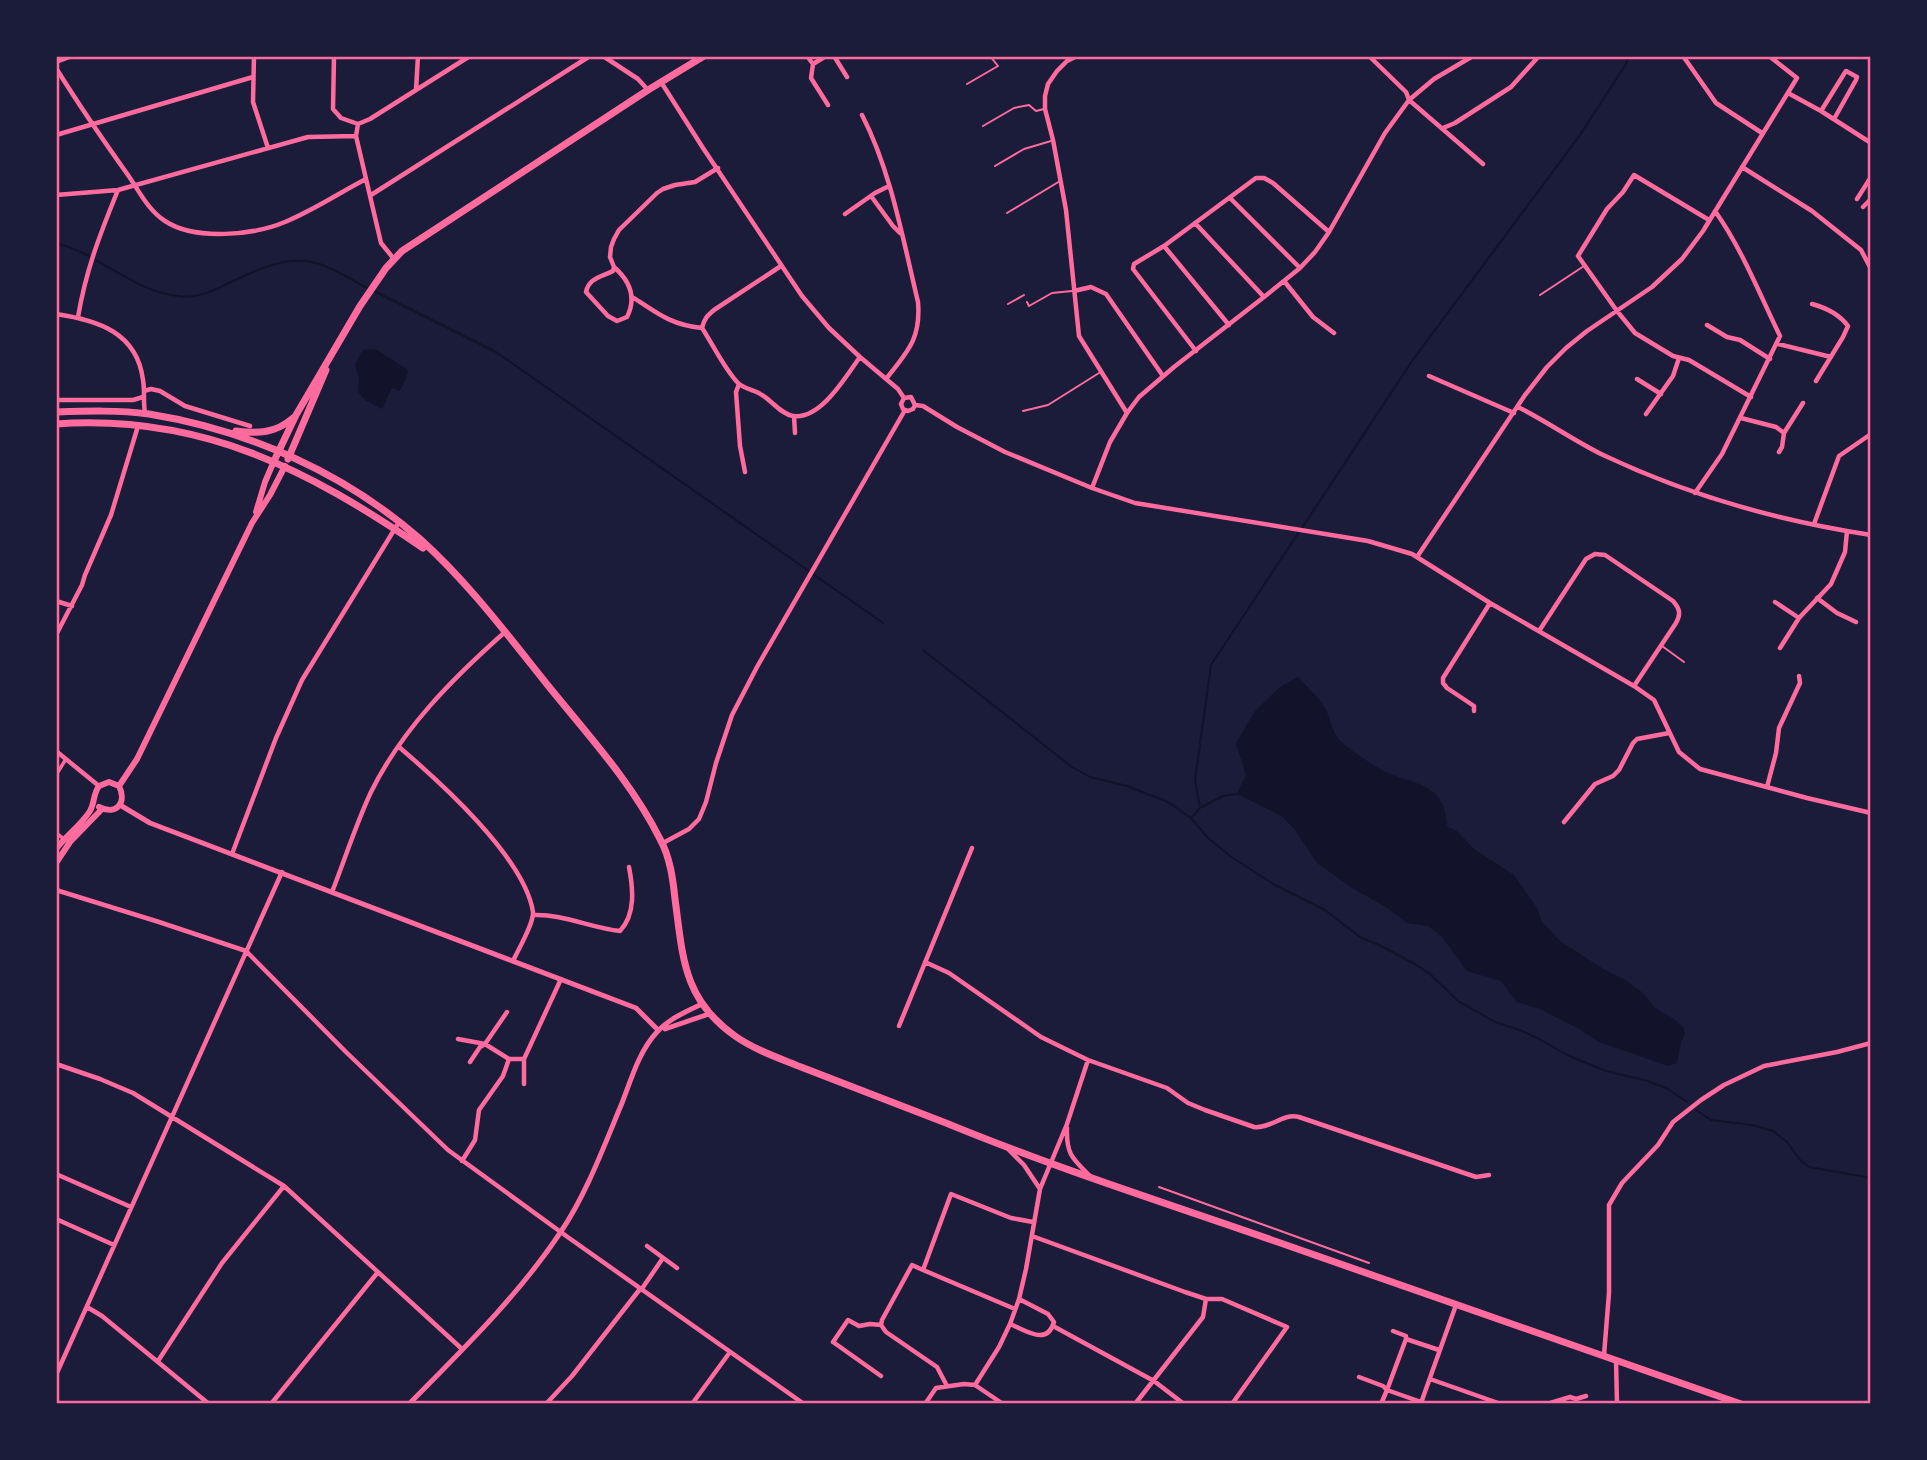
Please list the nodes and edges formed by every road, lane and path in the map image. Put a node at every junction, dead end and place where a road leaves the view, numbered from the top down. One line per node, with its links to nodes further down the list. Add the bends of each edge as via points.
1 (72, 56): 20 (street)
2 (254, 56): 23 (street)
3 (334, 56): 36 (street, via 333,108 341,118)
4 (418, 56): 27 (street)
5 (470, 56): 27 (street)
6 (590, 56): 57 (street)
7 (603, 56): 28 (street)
8 (704, 56): 25 (main road)
9 (807, 56): 21 (street)
10 (826, 56): 21 (street)
11 (834, 56): 24 (street)
12 (990, 56): 26 (lane, via 998,66)
13 (1077, 56): 19 (street)
14 (1369, 56): 30 (street)
15 (1473, 56): 30 (street)
16 (1539, 56): 39 (street, via 1511,87)
17 (1684, 56): 40 (street, via 1716,103)
18 (1769, 56): 29 (street, via 1797,78)
19 (1065, 59): 32 (street, via 1048,84)
20 (56, 62)
21 (813, 64): 31 (street, via 811,79)
22 (56, 68): 37 (street)
23 (253, 77): 37 (street); 45 (street, via 253,102)
24 (847, 77)
25 (661, 82): 28 (main road); 49 (street)
26 (967, 84)
27 (416, 90): 36 (street)
28 (648, 90): 71 (main road)
29 (1788, 93): 33 (street); 40 (street)
30 (1409, 100): 39 (street); 68 (street)
31 (828, 106)
32 (1045, 109): 38 (lane, via 1014,108); 43 (street)
33 (1821, 111): 35 (street); 35 (street, via 1846,71 1854,74 1856,80)
34 (862, 115): 54 (street)
35 (1834, 119): 44 (street)
36 (358, 124): 42 (street)
37 (92, 125): 41 (street); 53 (street)
38 (983, 126)
39 (1442, 128): 46 (street)
40 (1762, 133): 48 (street)
41 (56, 135)
42 (356, 136): 45 (street, via 308,137); 51 (street)
43 (1053, 140): 47 (lane, via 1024,149); 52 (street)
44 (1871, 143)
45 (268, 148): 53 (street)
46 (1483, 164)
47 (995, 166)
48 (1742, 167): 63 (street); 76 (street, via 1812,211 1861,250)
49 (718, 168): 73 (street); 74 (street, via 695,182 657,193 619,230 611,247)
50 (1871, 177): 60 (street)
51 (366, 179): 53 (street, via 284,223 219,234 189,231 166,221 145,202); 57 (street)
52 (1061, 180): 64 (lane); 78 (street)
53 (135, 185): 55 (street)
54 (888, 186): 58 (street); 69 (street)
55 (118, 190): 56 (street); 88 (street, via 93,251)
56 (56, 195)
57 (371, 195): 71 (street, via 381,243)
58 (871, 196): 65 (street); 69 (street)
59 (1230, 198): 67 (street); 68 (street, via 1256,178 1264,178); 75 (street)
60 (1857, 199)
61 (1871, 199): 62 (street)
62 (1863, 207)
63 (1715, 211): 66 (street); 93 (street, via 1780,337)
64 (1007, 213)
65 (845, 214)
66 (1709, 220): 72 (street, via 1634,174 1578,256); 86 (street, via 1682,259)
67 (1195, 222): 70 (street); 81 (street)
68 (1329, 232): 75 (street)
69 (901, 233): 103 (street, via 919,318 917,334)
70 (1164, 246): 90 (street); 94 (street, via 1133,269)
71 (394, 259): 95 (main road, via 366,296)
72 (1585, 265): 80 (lane); 86 (street)
73 (781, 266): 91 (street, via 706,316); 96 (street, via 829,328)
74 (614, 267): 82 (street, via 628,282); 82 (street, via 593,279 586,292 617,321 627,317)
75 (1300, 268): 77 (street)
76 (1871, 269)
77 (1284, 281): 81 (street); 92 (street, via 1312,317)
78 (1074, 291): 83 (lane, via 1052,293 1029,306); 100 (street, via 1080,341); 101 (street, via 1091,287 1106,294)
79 (1024, 295): 84 (lane)
80 (1540, 295)
81 (1265, 297): 90 (street)
82 (634, 298): 91 (street, via 666,319)
83 (1027, 302)
84 (1008, 304)
85 (1812, 304): 97 (street, via 1824,307 1847,326)
86 (1617, 312): 98 (street, via 1635,334); 115 (street, via 1566,348)
87 (56, 314): 88 (street)
88 (78, 317): 107 (street, via 111,329 129,345 139,364)
89 (1707, 324): 99 (street)
90 (1229, 325): 94 (street)
91 (702, 328): 106 (street)
92 (1334, 333)
93 (1778, 344): 97 (street); 99 (street)
94 (1196, 351): 101 (street)
95 (332, 357): 123 (main road); 135 (main road)
96 (860, 357): 103 (street); 124 (street, via 829,399 807,414)
97 (1831, 357): 105 (street)
98 (1679, 358): 108 (street); 110 (street)
99 (1770, 359): 110 (street)
100 (1100, 372): 117 (lane, via 1048,405); 121 (street)
101 (1163, 376): 121 (street)
102 (1429, 376): 119 (street)
103 (886, 379): 111 (street)
104 (1637, 379): 108 (street)
105 (1816, 381)
106 (739, 384): 124 (street); 138 (street, via 736,392)
107 (144, 391): 109 (street); 128 (street, via 160,391 185,406)
108 (1661, 394): 122 (street)
109 (143, 397): 112 (street); 120 (street)
110 (1751, 397): 125 (street)
111 (904, 398): 114 (street, via 913,398); 116 (street)
112 (56, 400)
113 (1803, 403): 131 (street)
114 (915, 405): 116 (street); 139 (street, via 1005,452)
115 (1518, 407): 119 (street); 140 (street, via 1599,453)
116 (905, 410): 178 (street, via 732,715 699,819)
117 (1023, 411)
118 (56, 412): 120 (main road)
119 (1514, 413): 146 (street)
120 (145, 414): 129 (main road)
121 (1126, 414): 139 (street)
122 (1646, 414)
123 (296, 415): 129 (main road, via 267,432); 133 (main road)
124 (794, 416): 130 (street)
125 (1741, 418): 131 (street); 140 (street)
126 (56, 424): 127 (main road)
127 (138, 426): 136 (main road, via 225,442); 151 (street, via 111,515)
128 (250, 426)
129 (219, 429): 133 (main road)
130 (794, 433)
131 (1784, 433): 134 (street)
132 (1871, 434): 142 (street, via 1839,456)
133 (279, 452): 135 (main road); 136 (main road)
134 (1779, 452)
135 (289, 457): 137 (main road); 143 (main road, via 371,500)
136 (274, 461): 137 (main road); 141 (main road)
137 (285, 466): 141 (main road); 143 (main road)
138 (745, 472)
139 (1092, 488): 146 (street, via 1145,505 1375,542)
140 (1695, 493): 142 (street)
141 (252, 523): 169 (main road, via 137,759)
142 (1814, 524): 144 (street)
143 (396, 525): 155 (main road, via 421,541); 181 (street, via 302,680)
144 (1847, 531): 145 (street); 147 (street, via 1840,565)
145 (1871, 535)
146 (1417, 557): 150 (street)
147 (1817, 598): 152 (street); 153 (street)
148 (56, 601): 151 (street)
149 (1775, 602): 152 (street)
150 (1490, 603): 154 (street); 162 (street, via 1443,678 1447,688 1474,706)
151 (72, 606): 156 (street)
152 (1799, 618): 158 (street)
153 (1856, 622)
154 (1539, 631): 157 (street, via 1586,559 1605,555 1679,607 1680,616); 161 (street)
155 (505, 632): 164 (street, via 453,680); 178 (main road, via 635,796)
156 (56, 635)
157 (1661, 646): 159 (lane); 161 (street)
158 (1780, 648)
159 (1684, 662)
160 (1799, 676): 170 (street, via 1779,728)
161 (1634, 686): 163 (street, via 1654,700)
162 (1474, 711)
163 (1669, 733): 170 (street, via 1679,752 1700,769); 175 (street, via 1637,739 1619,770 1595,784)
164 (399, 747): 186 (street, via 371,792); 187 (street, via 475,818 514,867)
165 (56, 751): 166 (street)
166 (66, 758): 167 (street); 168 (street)
167 (56, 775)
168 (99, 786): 169 (main road, via 109,782); 171 (main road)
169 (119, 786): 172 (main road)
170 (1767, 788): 174 (street)
171 (95, 802): 173 (main road); 177 (main road)
172 (120, 805): 173 (main road); 181 (street, via 150,822)
173 (102, 809): 182 (main road)
174 (1871, 813)
175 (1564, 822)
176 (56, 833): 177 (street)
177 (64, 839): 180 (main road)
178 (663, 843): 192 (main road, via 686,969)
179 (971, 848): 190 (street)
180 (56, 849)
181 (232, 854): 184 (street)
182 (56, 863)
183 (629, 867): 187 (street, via 634,890 626,925 620,931)
184 (282, 872): 186 (street); 188 (street)
185 (57, 891): 188 (street)
186 (332, 892): 189 (street)
187 (534, 915): 189 (street)
188 (246, 951): 206 (street); 209 (street)
189 (513, 961): 191 (street)
190 (925, 962): 195 (street); 202 (street, via 949,973 1041,1037)
191 (561, 979): 196 (street, via 636,1008); 201 (street)
192 (702, 1004): 194 (main road); 196 (street)
193 (507, 1012): 199 (street)
194 (709, 1014): 196 (street); 208 (main road, via 751,1046)
195 (898, 1026)
196 (658, 1031): 220 (street, via 644,1050)
197 (458, 1038): 199 (street)
198 (1871, 1043): 243 (street, via 1764,1066 1724,1085 1673,1122 1609,1205)
199 (485, 1044): 200 (street); 203 (street)
200 (509, 1059): 201 (street); 209 (street, via 479,1110 475,1140)
201 (524, 1059): 205 (street)
202 (1088, 1060): 207 (street); 212 (street, via 1167,1088 1188,1103 1254,1127 1291,1115 1476,1177)
203 (470, 1062)
204 (56, 1064): 206 (street, via 133,1093)
205 (524, 1084)
206 (172, 1116): 214 (street); 217 (street)
207 (1067, 1124): 210 (street); 213 (street, via 1069,1151)
208 (1006, 1147): 210 (main road); 216 (street)
209 (462, 1161): 220 (street)
210 (1050, 1162): 213 (main road); 216 (street)
211 (56, 1174): 217 (street)
212 (1489, 1175)
213 (1093, 1178): 232 (main road)
214 (284, 1186): 228 (street); 245 (street, via 222,1263)
215 (1158, 1187): 225 (lane)
216 (1040, 1189): 219 (street)
217 (131, 1207): 222 (street)
218 (56, 1219): 222 (street)
219 (1033, 1222): 221 (street); 227 (street, via 951,1194)
220 (561, 1233): 229 (street); 240 (street)
221 (1031, 1236): 230 (street); 231 (street)
222 (114, 1245): 233 (street)
223 (646, 1246): 224 (street)
224 (663, 1258): 226 (street); 229 (street)
225 (1369, 1262)
226 (677, 1268)
227 (923, 1270): 234 (street); 236 (street, via 912,1265)
228 (378, 1272): 240 (street); 257 (street)
229 (641, 1289): 242 (street); 259 (street)
230 (1019, 1299): 234 (street); 237 (street, via 1048,1314)
231 (1206, 1299): 250 (street, via 1203,1317); 266 (street, via 1222,1299 1287,1327)
232 (1456, 1304): 241 (street); 243 (main road)
233 (87, 1307): 245 (street); 246 (street)
234 (1015, 1309): 235 (street)
235 (1010, 1324): 237 (street, via 1044,1336); 251 (street)
236 (881, 1325): 247 (street, via 859,1326 848,1320 833,1342); 252 (street, via 937,1367)
237 (1053, 1326): 250 (street)
238 (1393, 1331): 239 (street)
239 (1406, 1339): 241 (street); 253 (street)
240 (462, 1349): 258 (street)
241 (1439, 1350): 249 (street)
242 (730, 1352): 260 (street); 261 (street)
243 (1604, 1356): 244 (main road)
244 (1616, 1360): 270 (street); 271 (main road)
245 (158, 1361): 256 (street)
246 (56, 1375)
247 (881, 1376)
248 (1359, 1377): 253 (street)
249 (1430, 1379): 255 (street); 268 (street)
250 (1154, 1381): 264 (street); 265 (street)
251 (975, 1385): 252 (street); 263 (street)
252 (947, 1386): 262 (street, via 936,1388)
253 (1387, 1390): 255 (street); 267 (street)
254 (1586, 1395): 269 (street)
255 (1421, 1403)
256 (209, 1404)
257 (271, 1404)
258 (409, 1404)
259 (546, 1404)
260 (692, 1404)
261 (804, 1404)
262 (925, 1404)
263 (1003, 1404)
264 (1135, 1404)
265 (1184, 1404)
266 (1232, 1404)
267 (1381, 1404)
268 (1501, 1404)
269 (1548, 1404)
270 (1617, 1404)
271 (1741, 1404)

